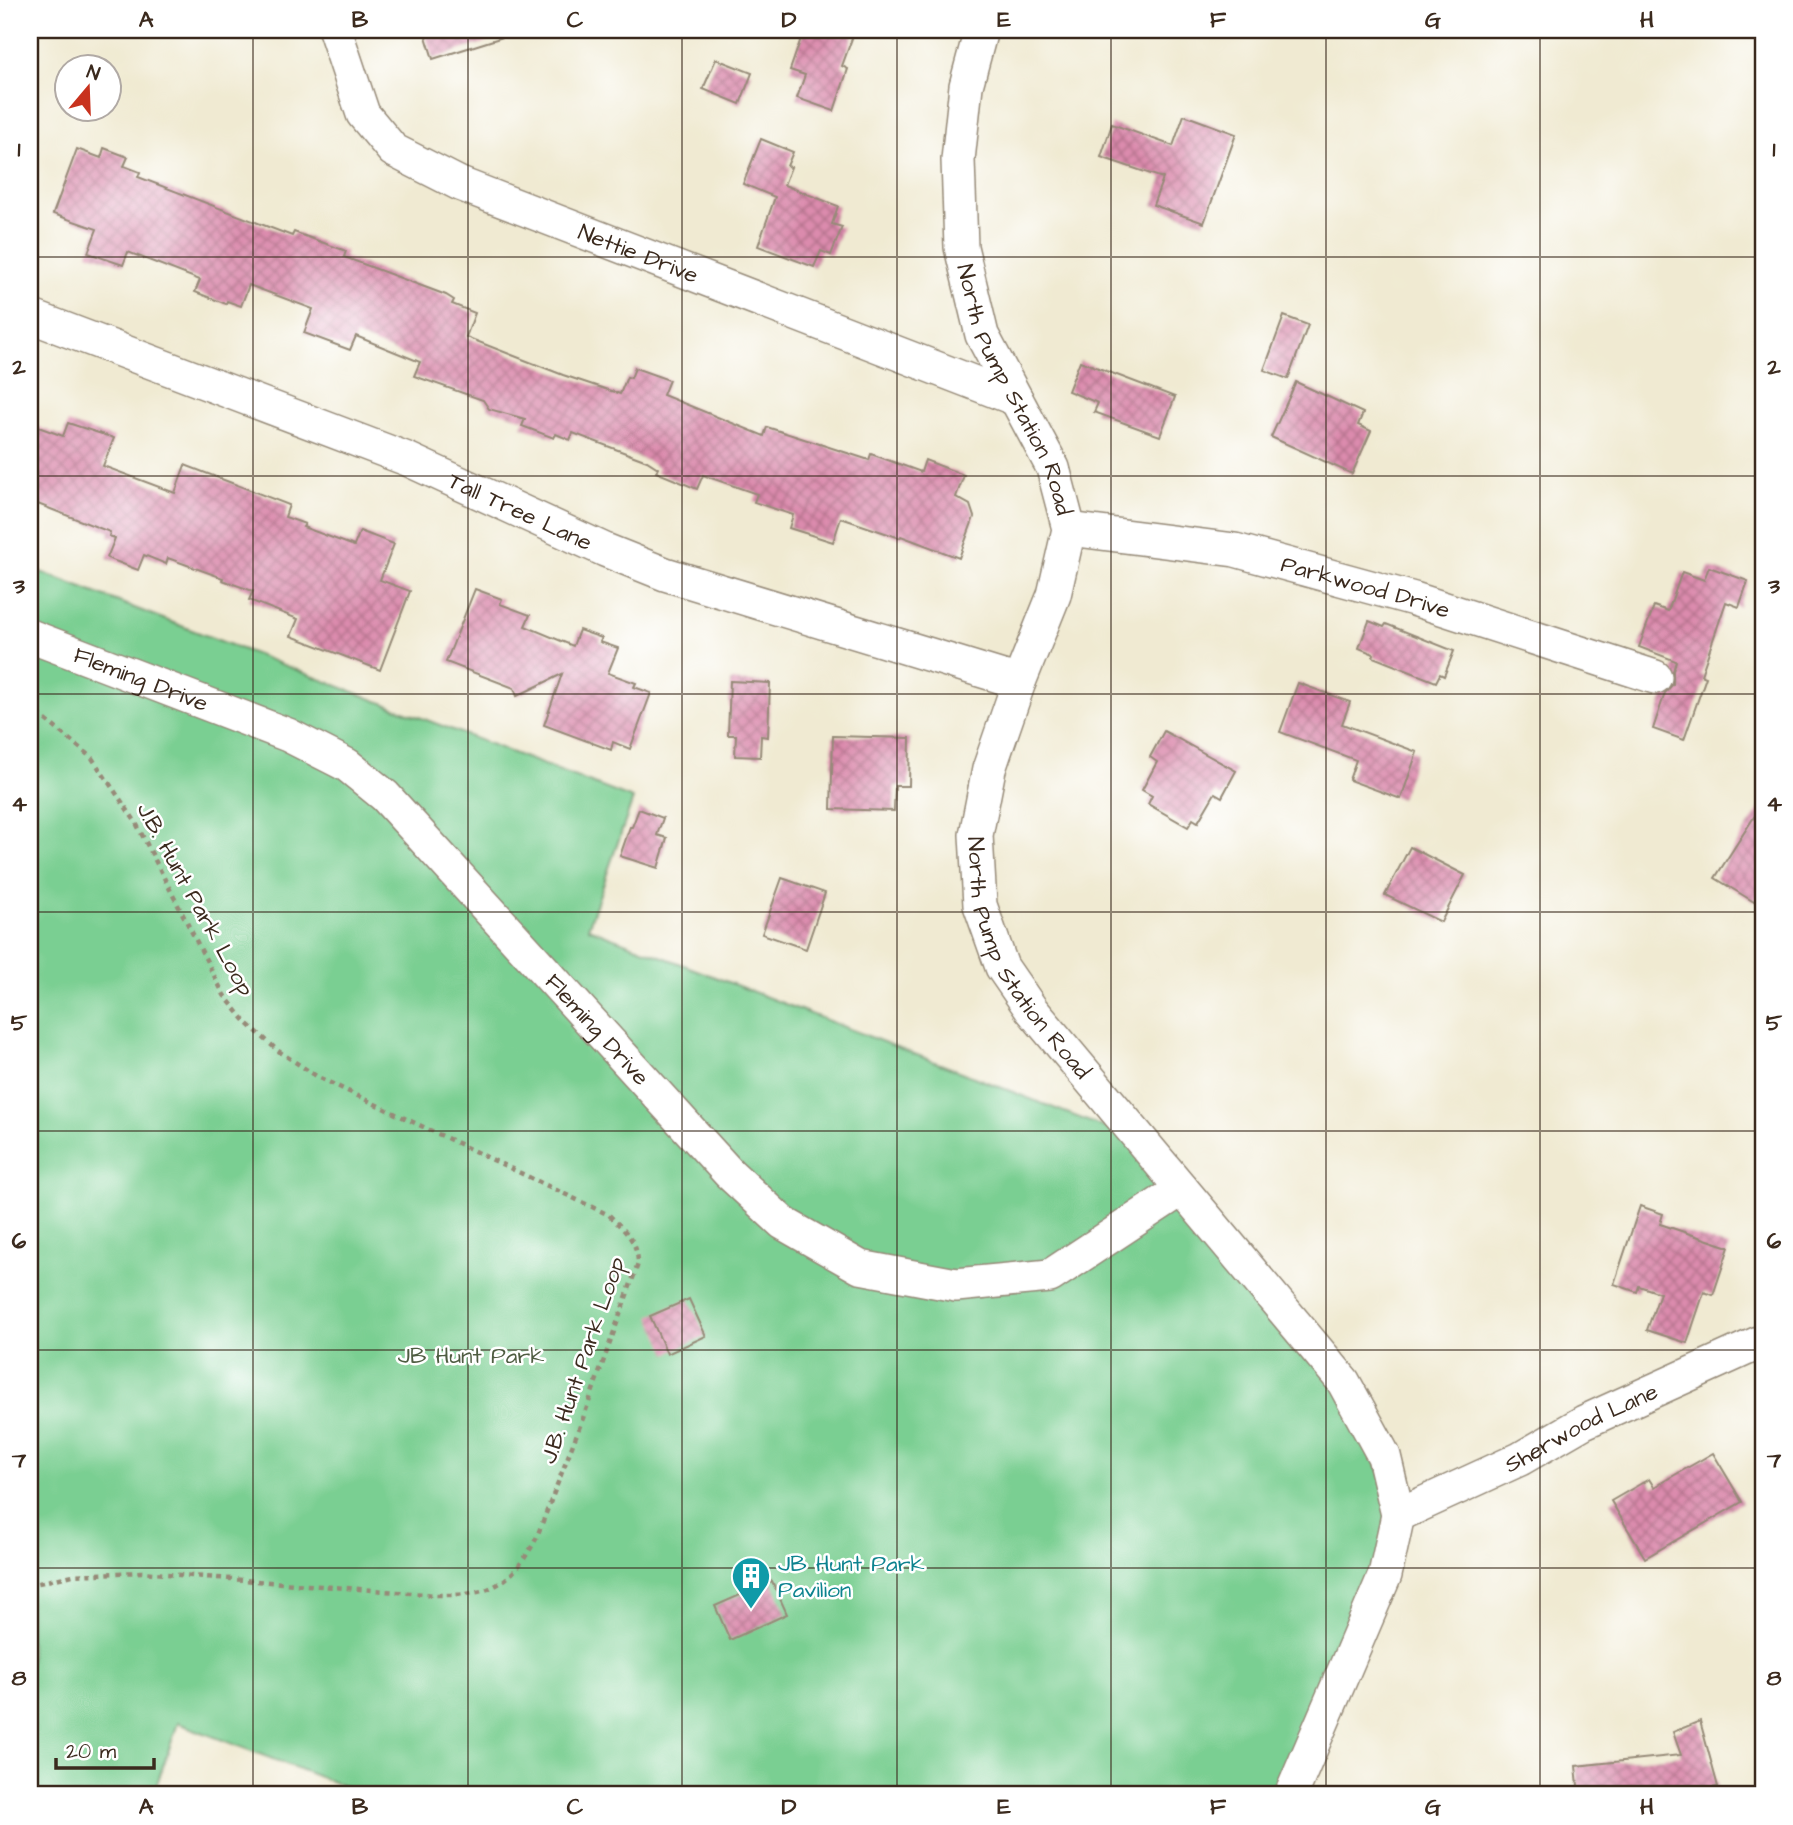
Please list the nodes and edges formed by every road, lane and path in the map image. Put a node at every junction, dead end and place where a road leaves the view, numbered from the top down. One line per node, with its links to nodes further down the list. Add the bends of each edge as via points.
1 (334, 30): 4 (street, Nettie Drive, via 363,114 393,150 460,184)
2 (981, 30): 4 (street, North Pump Station Road, via 966,86 958,160 961,247 982,335)
3 (30, 316): 8 (street, Tall Tree Lane, via 407,459 665,574)
4 (1016, 399): 5 (street, North Pump Station Road, via 1053,468)
5 (1069, 529): 7 (street, Parkwood Drive, via 1234,550 1414,599); 8 (street, North Pump Station Road, via 1054,595)
6 (30, 636): 10 (street, Fleming Drive, via 288,735 347,765 385,796 729,1173 783,1223 860,1267 956,1285 1050,1276)
7 (1655, 677)
8 (1019, 682): 10 (street, North Pump Station Road, via 989,769 976,835 980,905 1002,967 1031,1009)
9 (30, 707): 13 (path, J.B. Hunt Park Loop, via 92,758 135,821 224,995 277,1050 318,1077 610,1215 638,1249 638,1264 536,1539 515,1571 490,1590 465,1596 436,1595 141,1572 73,1575)
10 (1182, 1189): 12 (street, North Pump Station Road, via 1343,1381 1384,1456)
11 (1763, 1341): 12 (street, Sherwood Lane, via 1584,1422 1520,1459)
12 (1398, 1515): 14 (street, North Pump Station Road, via 1385,1576)
13 (30, 1585)
14 (1291, 1795)

